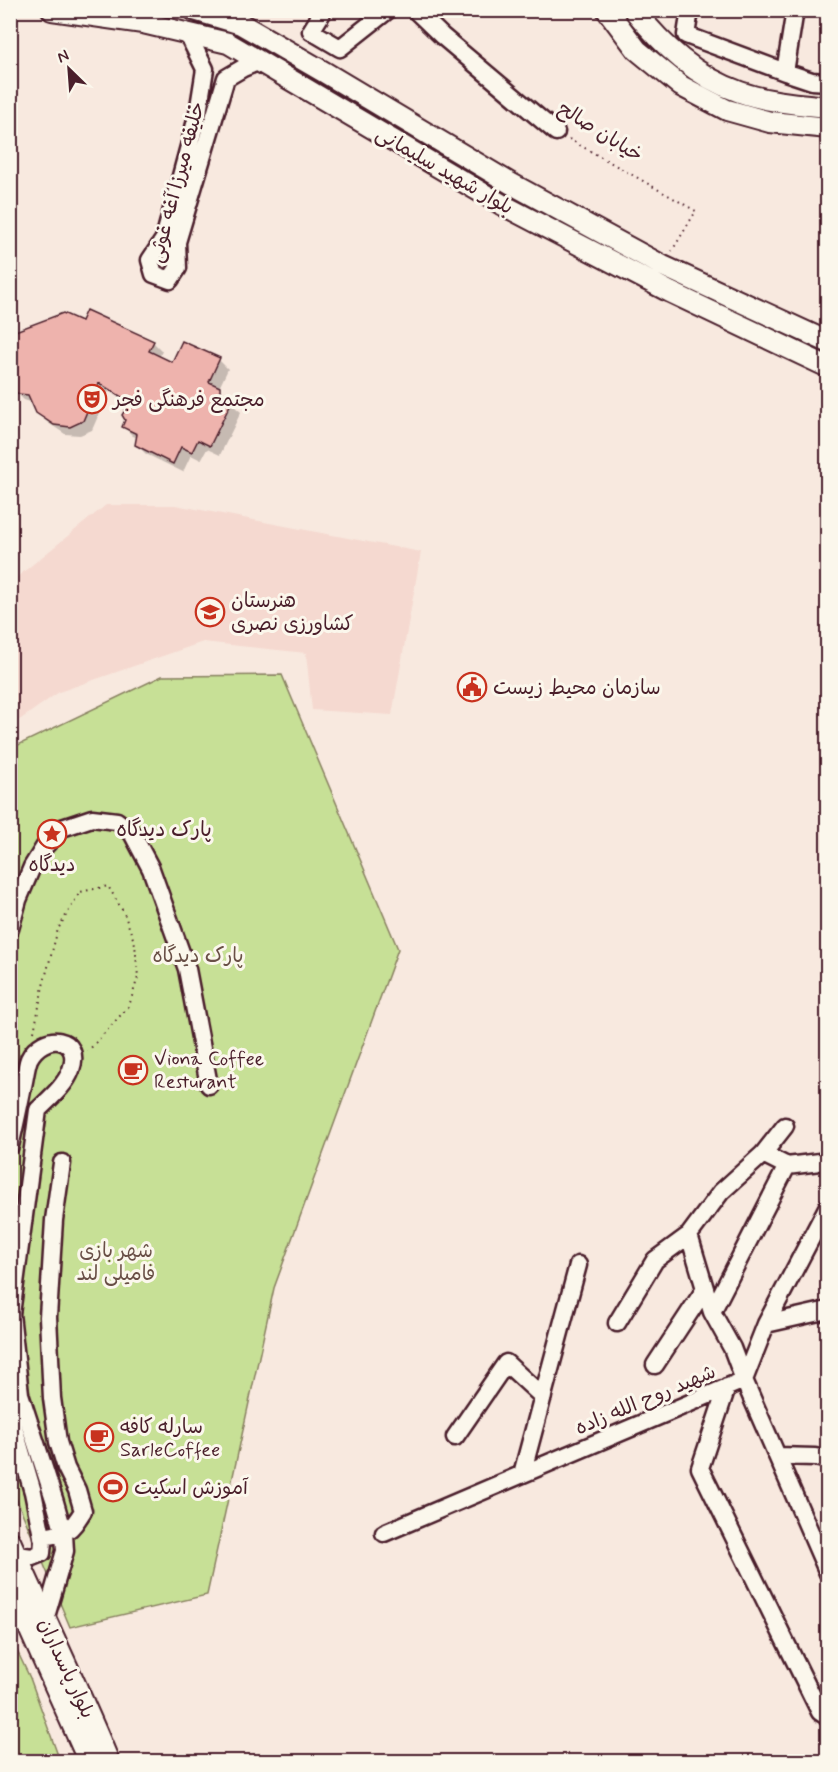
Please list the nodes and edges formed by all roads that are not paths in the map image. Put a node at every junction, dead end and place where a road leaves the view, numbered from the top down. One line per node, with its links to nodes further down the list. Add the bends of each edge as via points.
1 (52, 10): 10 (main road, بلوار شهید سلیمانی, via 143,22)
2 (194, 10): 14 (main road, بلوار شهید سلیمانی, via 240,24)
3 (317, 10): 4 (street, via 321,15 311,31 340,48)
4 (388, 10)
5 (416, 10): 20 (street, خیابان صالح)
6 (607, 10): 19 (main road, via 637,50 681,86 727,110 770,122)
7 (634, 10): 15 (main road, via 672,52 715,81 741,93)
8 (690, 10): 12 (street, via 686,35)
9 (795, 10): 12 (street)
10 (188, 33): 11 (main road, بلوار شهید سلیمانی, via 228,43); 11 (street, خلیفه میرزا آغه غوثی, via 205,69 198,113 164,238 150,260 154,274 170,280 178,268 177,242 226,78)
11 (260, 61): 17 (main road, بلوار شهید سلیمانی)
12 (785, 72): 13 (street)
13 (828, 82)
14 (356, 91): 16 (main road, بلوار شهید سلیمانی); 17 (main road, via 357,105)
15 (828, 107)
16 (385, 108): 18 (main road, via 372,114); 21 (main road, بلوار شهید سلیمانی, via 510,183 663,266)
17 (345, 110): 18 (main road, بلوار شهید سلیمانی)
18 (374, 128): 22 (main road, بلوار شهید سلیمانی, via 501,204)
19 (828, 128)
20 (556, 132)
21 (753, 307): 22 (main road); 23 (main road, بلوار شهید سلیمانی)
22 (744, 326): 24 (main road, بلوار شهید سلیمانی)
23 (828, 342)
24 (828, 367)
25 (10, 929): 26 (street, via 22,889 50,840 62,828 92,818 117,821 132,833 151,870 187,969)
26 (209, 1085)
27 (785, 1126): 29 (street)
28 (10, 1146): 41 (street, via 29,1059 40,1046 59,1040 69,1046 73,1055 70,1071 58,1091 38,1110 11,1314)
29 (764, 1154): 32 (street); 34 (street, via 721,1192)
30 (828, 1161): 32 (street)
31 (62, 1163): 52 (street, via 48,1317 52,1398 58,1442 83,1511)
32 (787, 1166): 38 (street)
33 (828, 1206): 40 (street, شهید روح الله زاده)
34 (689, 1235): 36 (street); 39 (street, via 655,1260)
35 (578, 1265): 45 (street)
36 (705, 1289): 38 (street); 42 (street)
37 (828, 1310): 40 (street)
38 (712, 1311): 43 (street)
39 (617, 1323)
40 (765, 1324): 43 (street, شهید روح الله زاده)
41 (13, 1350): 52 (street, via 20,1394)
42 (655, 1365)
43 (744, 1380): 44 (street, شهید روح الله زاده); 48 (street)
44 (727, 1387): 50 (street, شهید روح الله زاده); 60 (street, via 700,1468 820,1712)
45 (543, 1397): 47 (street, via 506,1363); 50 (street)
46 (10, 1414): 53 (street)
47 (455, 1437)
48 (777, 1456): 49 (street); 55 (street)
49 (828, 1460)
50 (522, 1474): 51 (street, شهید روح الله زاده)
51 (384, 1533)
52 (64, 1534): 53 (street); 57 (street, via 65,1551)
53 (42, 1537): 54 (street, via 42,1553 32,1557)
54 (14, 1548): 57 (main road, بلوار پاسداران)
55 (828, 1573)
56 (10, 1586): 59 (main road, بلوار پاسداران)
57 (45, 1620): 58 (main road, بلوار پاسداران)
58 (76, 1683): 63 (main road, بلوار پاسداران); 64 (main road)
59 (57, 1691): 61 (main road); 62 (main road, بلوار پاسداران)
60 (828, 1717)
61 (80, 1761)
62 (89, 1761)
63 (110, 1761)
64 (119, 1761)

